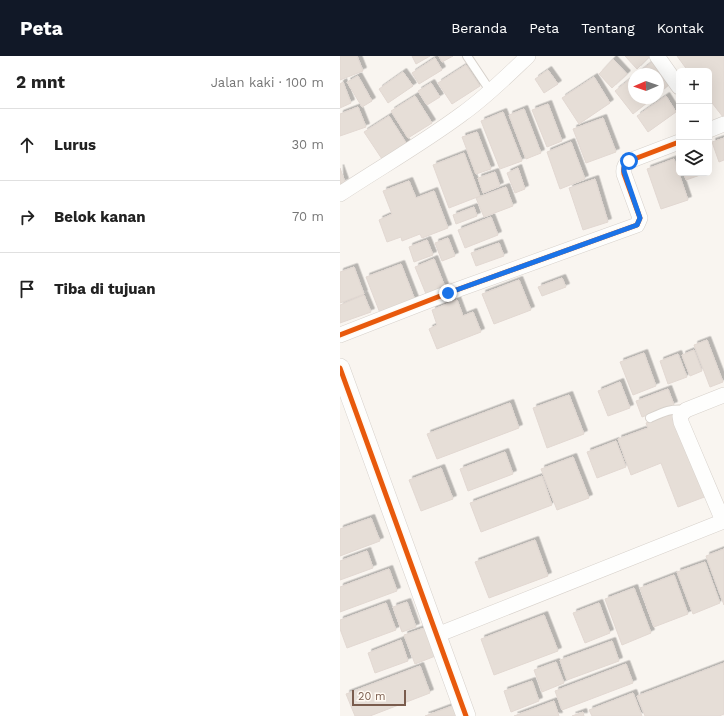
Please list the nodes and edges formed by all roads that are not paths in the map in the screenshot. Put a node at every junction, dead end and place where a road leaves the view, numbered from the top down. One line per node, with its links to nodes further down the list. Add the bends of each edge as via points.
1 (467, 56): 5 (lane)
2 (528, 56): 5 (street)
3 (657, 56): 4 (street)
4 (676, 83)
5 (491, 92): 9 (street, via 426,139)
6 (724, 124): 7 (street)
7 (712, 129)
8 (676, 143): 10 (street, via 624,164 624,174 640,218 637,225)
9 (340, 194)
10 (340, 335)
11 (340, 368): 16 (street)
12 (724, 395): 13 (street)
13 (686, 410): 14 (lane, via 667,410); 15 (street, via 680,419)
14 (650, 418)
15 (723, 521): 16 (street)
16 (437, 635): 17 (street)
17 (466, 716)

